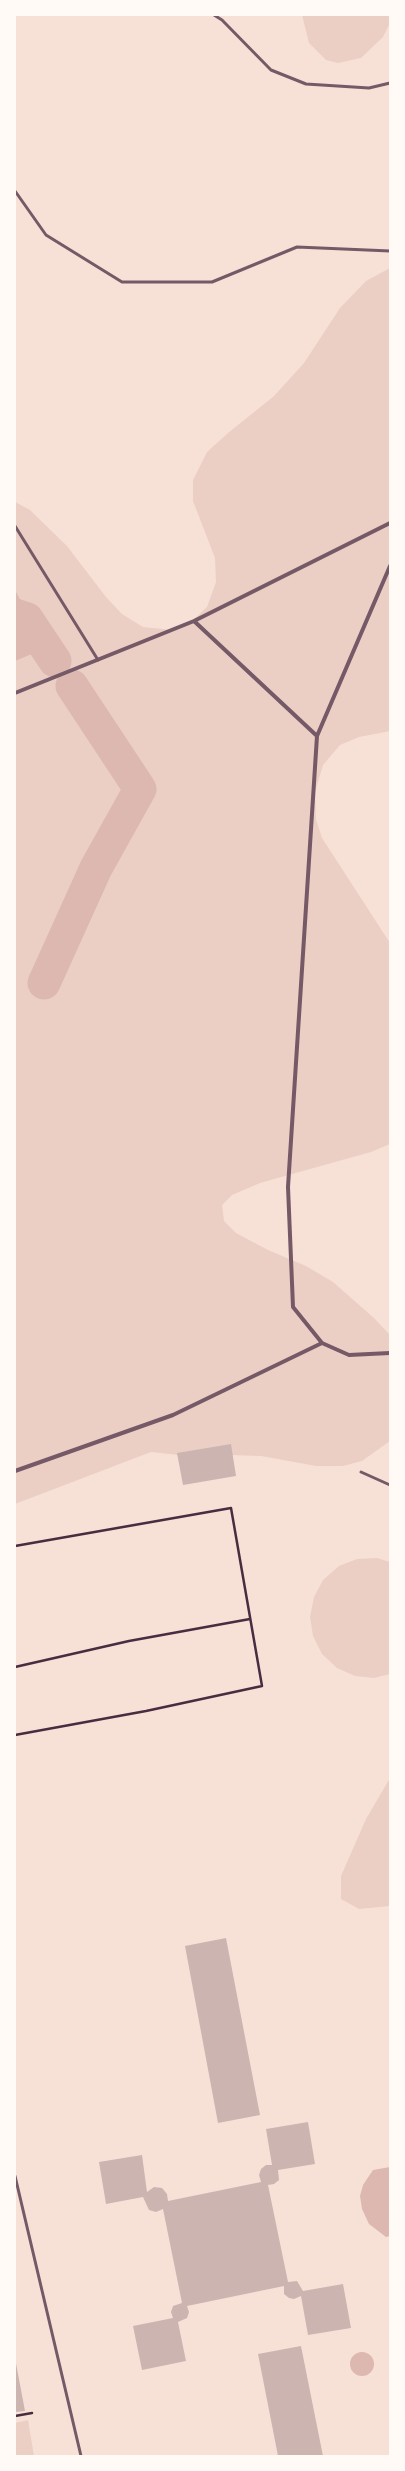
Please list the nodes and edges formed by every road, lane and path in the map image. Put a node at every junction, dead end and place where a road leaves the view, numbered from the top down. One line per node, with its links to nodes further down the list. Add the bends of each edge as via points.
1 (214, 15): 2 (lane, via 272,70 306,84 369,88)
2 (390, 83)
3 (15, 191): 4 (lane, via 46,235 122,282 212,282 297,247)
4 (390, 251)
5 (390, 523): 8 (street)
6 (15, 526): 9 (lane)
7 (390, 566): 11 (street)
8 (194, 621): 9 (street); 11 (street)
9 (98, 660): 10 (street)
10 (15, 694)
11 (317, 736): 12 (street, via 288,1187 293,1307)
12 (322, 1343): 13 (street, via 349,1355); 14 (street, via 174,1415)
13 (390, 1352)
14 (15, 1471)
15 (361, 1472): 16 (lane)
16 (390, 1485)
17 (15, 1546): 18 (path, via 231,1508)
18 (250, 1619): 19 (path, via 128,1641); 20 (path, via 262,1686)
19 (15, 1667)
20 (15, 1735)
21 (15, 2176): 24 (lane)
22 (32, 2413): 23 (path)
23 (15, 2416)
24 (82, 2456)

